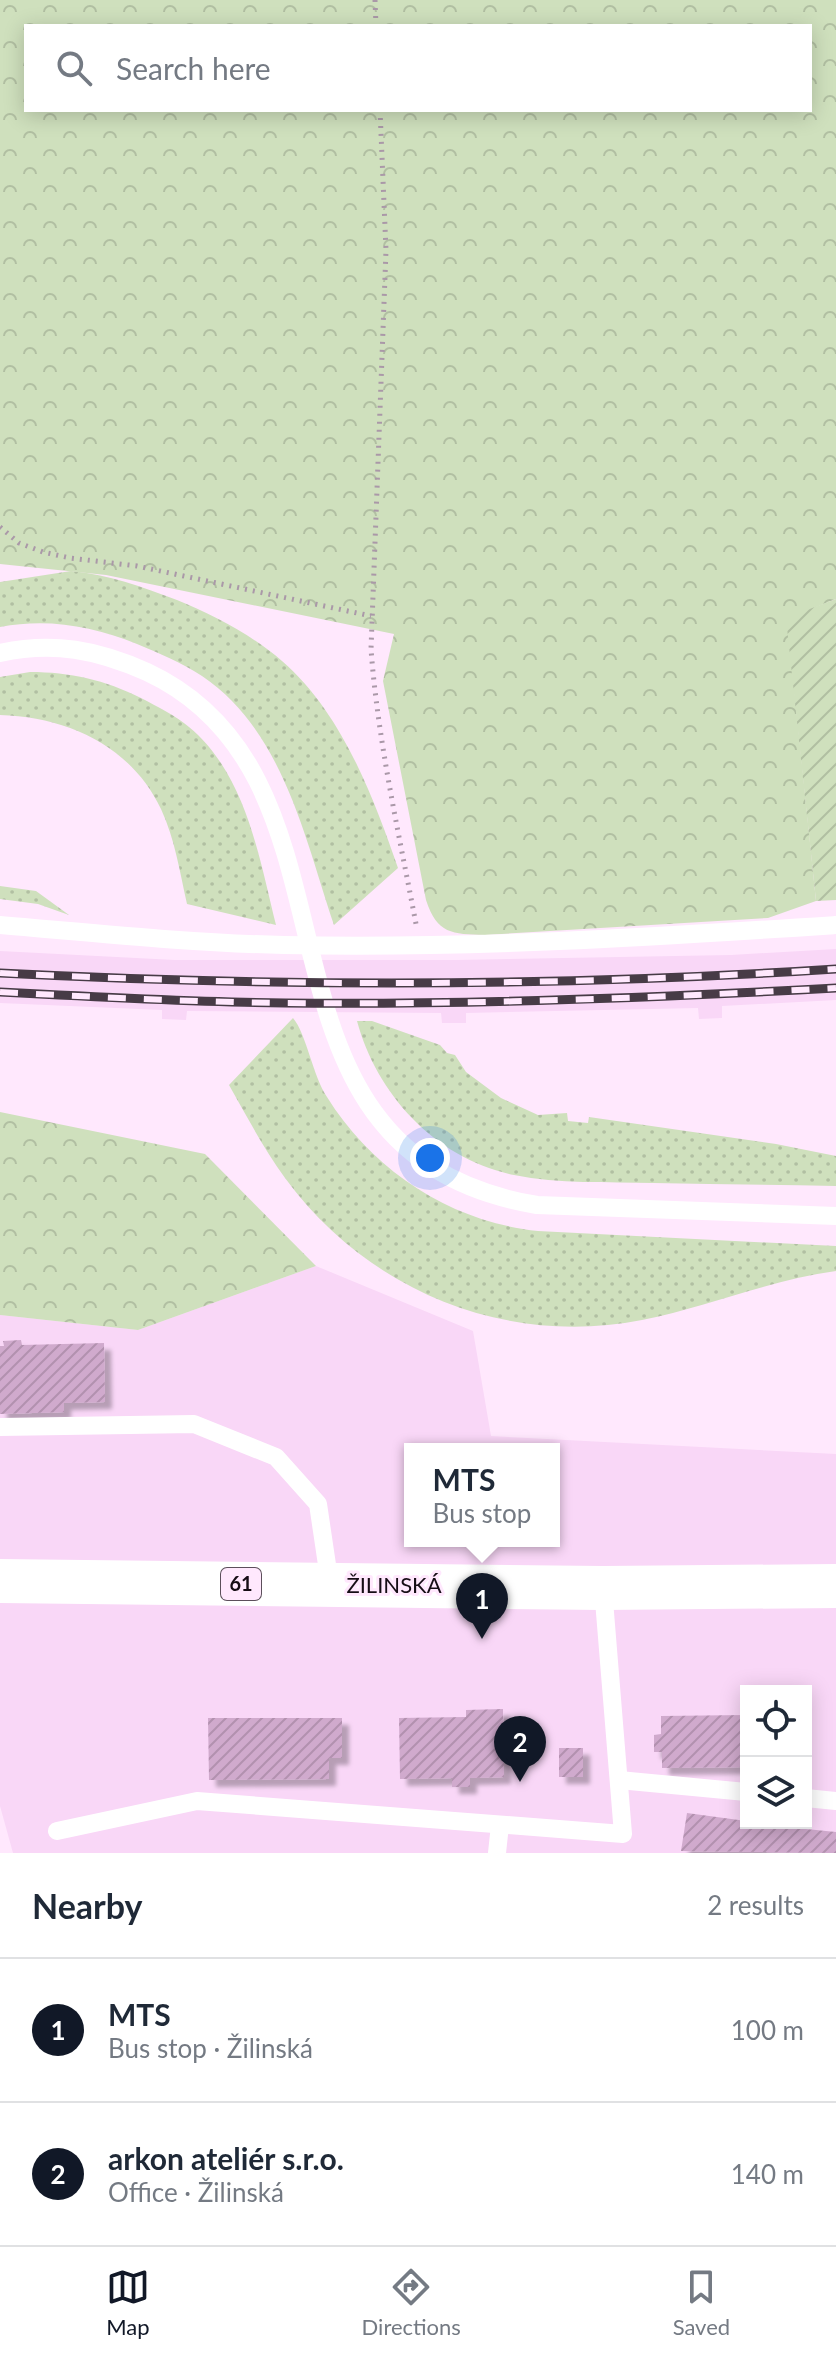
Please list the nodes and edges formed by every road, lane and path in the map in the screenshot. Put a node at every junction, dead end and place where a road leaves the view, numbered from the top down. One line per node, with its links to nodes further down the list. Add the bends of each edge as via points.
1 (375, 0): 2 (path)
2 (376, 24)
3 (380, 112): 5 (path, via 386,250)
4 (0, 527): 5 (path, via 19,543 43,552 137,566)
5 (371, 616): 9 (path, via 373,682)
6 (0, 653): 10 (lane, via 57,646 105,655 187,695 232,738 250,765 280,838 346,1067 391,1133 441,1174 469,1188 537,1205)
7 (0, 925): 9 (lane, via 223,943)
8 (836, 925): 9 (lane)
9 (420, 945)
10 (836, 1216)
11 (0, 1427): 13 (lane, via 194,1424 276,1457 318,1504)
12 (0, 1581): 13 (main road, ŽILINSKÁ / 61)
13 (330, 1585): 15 (main road, ŽILINSKÁ / 61)
14 (836, 1586): 15 (main road, ŽILINSKÁ / 61)
15 (603, 1588): 16 (lane)
16 (619, 1780): 17 (lane); 20 (lane, via 623,1834)
17 (740, 1791)
18 (812, 1799): 19 (lane)
19 (836, 1801)
20 (500, 1825): 21 (lane, via 197,1801); 22 (lane)
21 (57, 1831)
22 (497, 1853)

